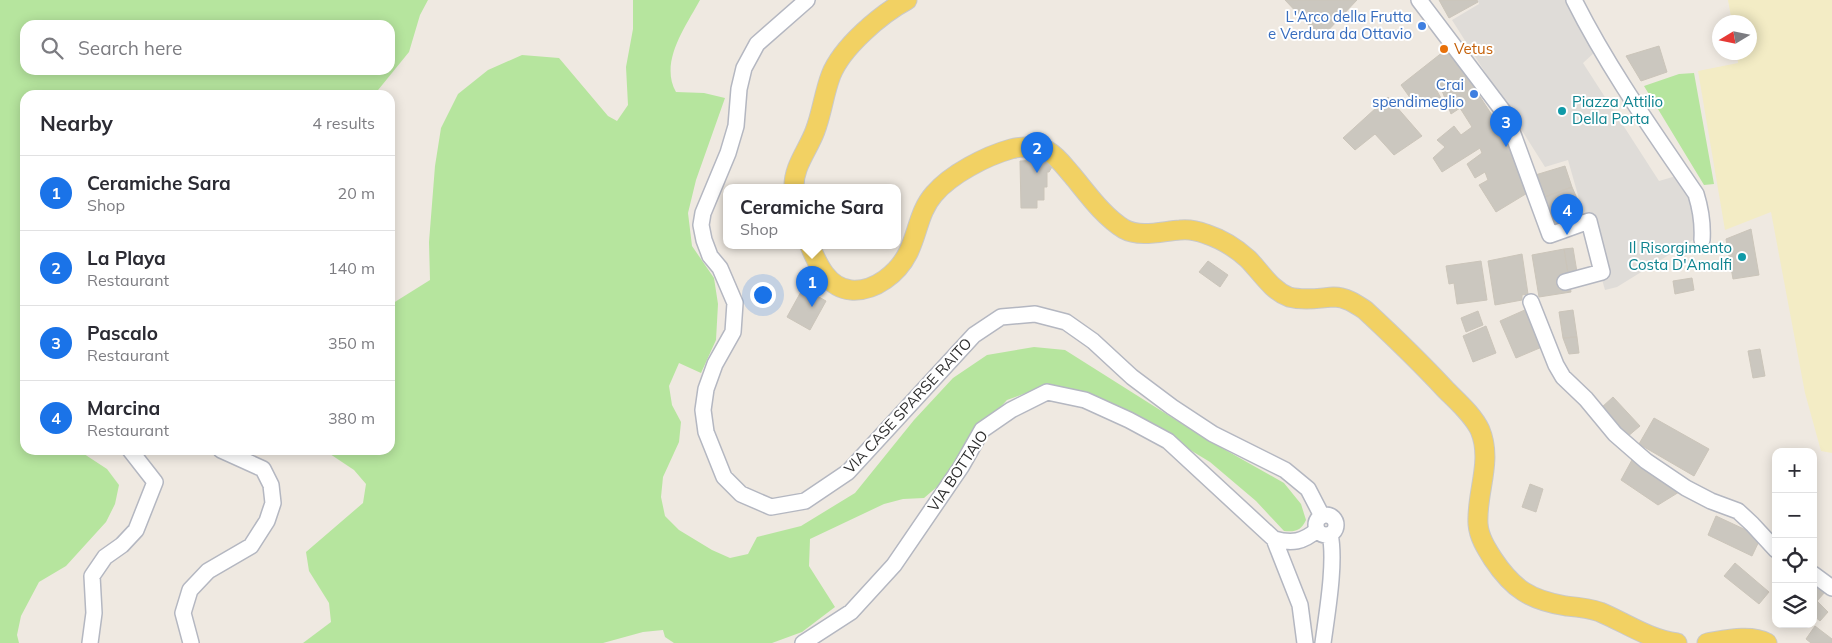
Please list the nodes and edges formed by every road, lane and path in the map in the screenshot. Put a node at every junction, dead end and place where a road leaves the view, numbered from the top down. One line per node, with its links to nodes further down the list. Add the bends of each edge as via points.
1 (807, 0): 12 (street, VIA CASE SPARSE RAITO, via 757,44 744,68 736,126 702,219 710,256 720,268 735,303 733,332 715,364 703,410 706,432 724,477 741,494 771,507 805,502 848,472 974,335 1001,317 1035,314 1066,322 1172,407 1212,434 1285,470 1308,489)
2 (907, 0): 5 (main road, via 862,35 832,74)
3 (1419, 0): 8 (street, via 1506,115 1550,235 1588,221 1602,272)
4 (1574, 0): 6 (street, via 1623,86 1696,194 1703,225)
5 (795, 184)
6 (1702, 240)
7 (811, 249): 22 (main road, via 823,274 842,288 850,290 880,283 908,253 925,207 940,188 984,159 1002,152 1020,146 1047,150 1108,216 1128,231 1182,230 1206,234 1229,244 1247,258 1272,286 1290,297 1335,297 1354,302 1365,310 1464,408 1480,430 1485,460 1479,534 1499,569 1512,583 1538,600 1598,612 1650,636)
8 (1565, 282)
9 (1530, 302): 14 (street, via 1563,377 1615,434 1646,461 1686,488 1738,511)
10 (134, 455): 17 (street, via 155,482 136,530 105,557 92,576 94,613)
11 (232, 455): 18 (street, via 263,469 271,485 272,503 267,521 252,546 208,571 190,590 183,613)
12 (1323, 527): 13 (street, via 1305,538 1288,543); 21 (street, VIA CASE SPARSE RAITO, via 1332,543)
13 (1274, 539): 19 (street, VIA BOTTAIO, via 1168,441 1085,400 1047,392 1011,410 982,430 961,467 894,565 851,612); 20 (street, via 1300,605)
14 (1772, 546)
15 (1817, 577): 16 (street)
16 (1832, 588)
17 (90, 643)
18 (191, 643)
19 (803, 643)
20 (1305, 643)
21 (1323, 643)
22 (1677, 643)
23 (1707, 643): 24 (main road, via 1747,638)
24 (1767, 643)

